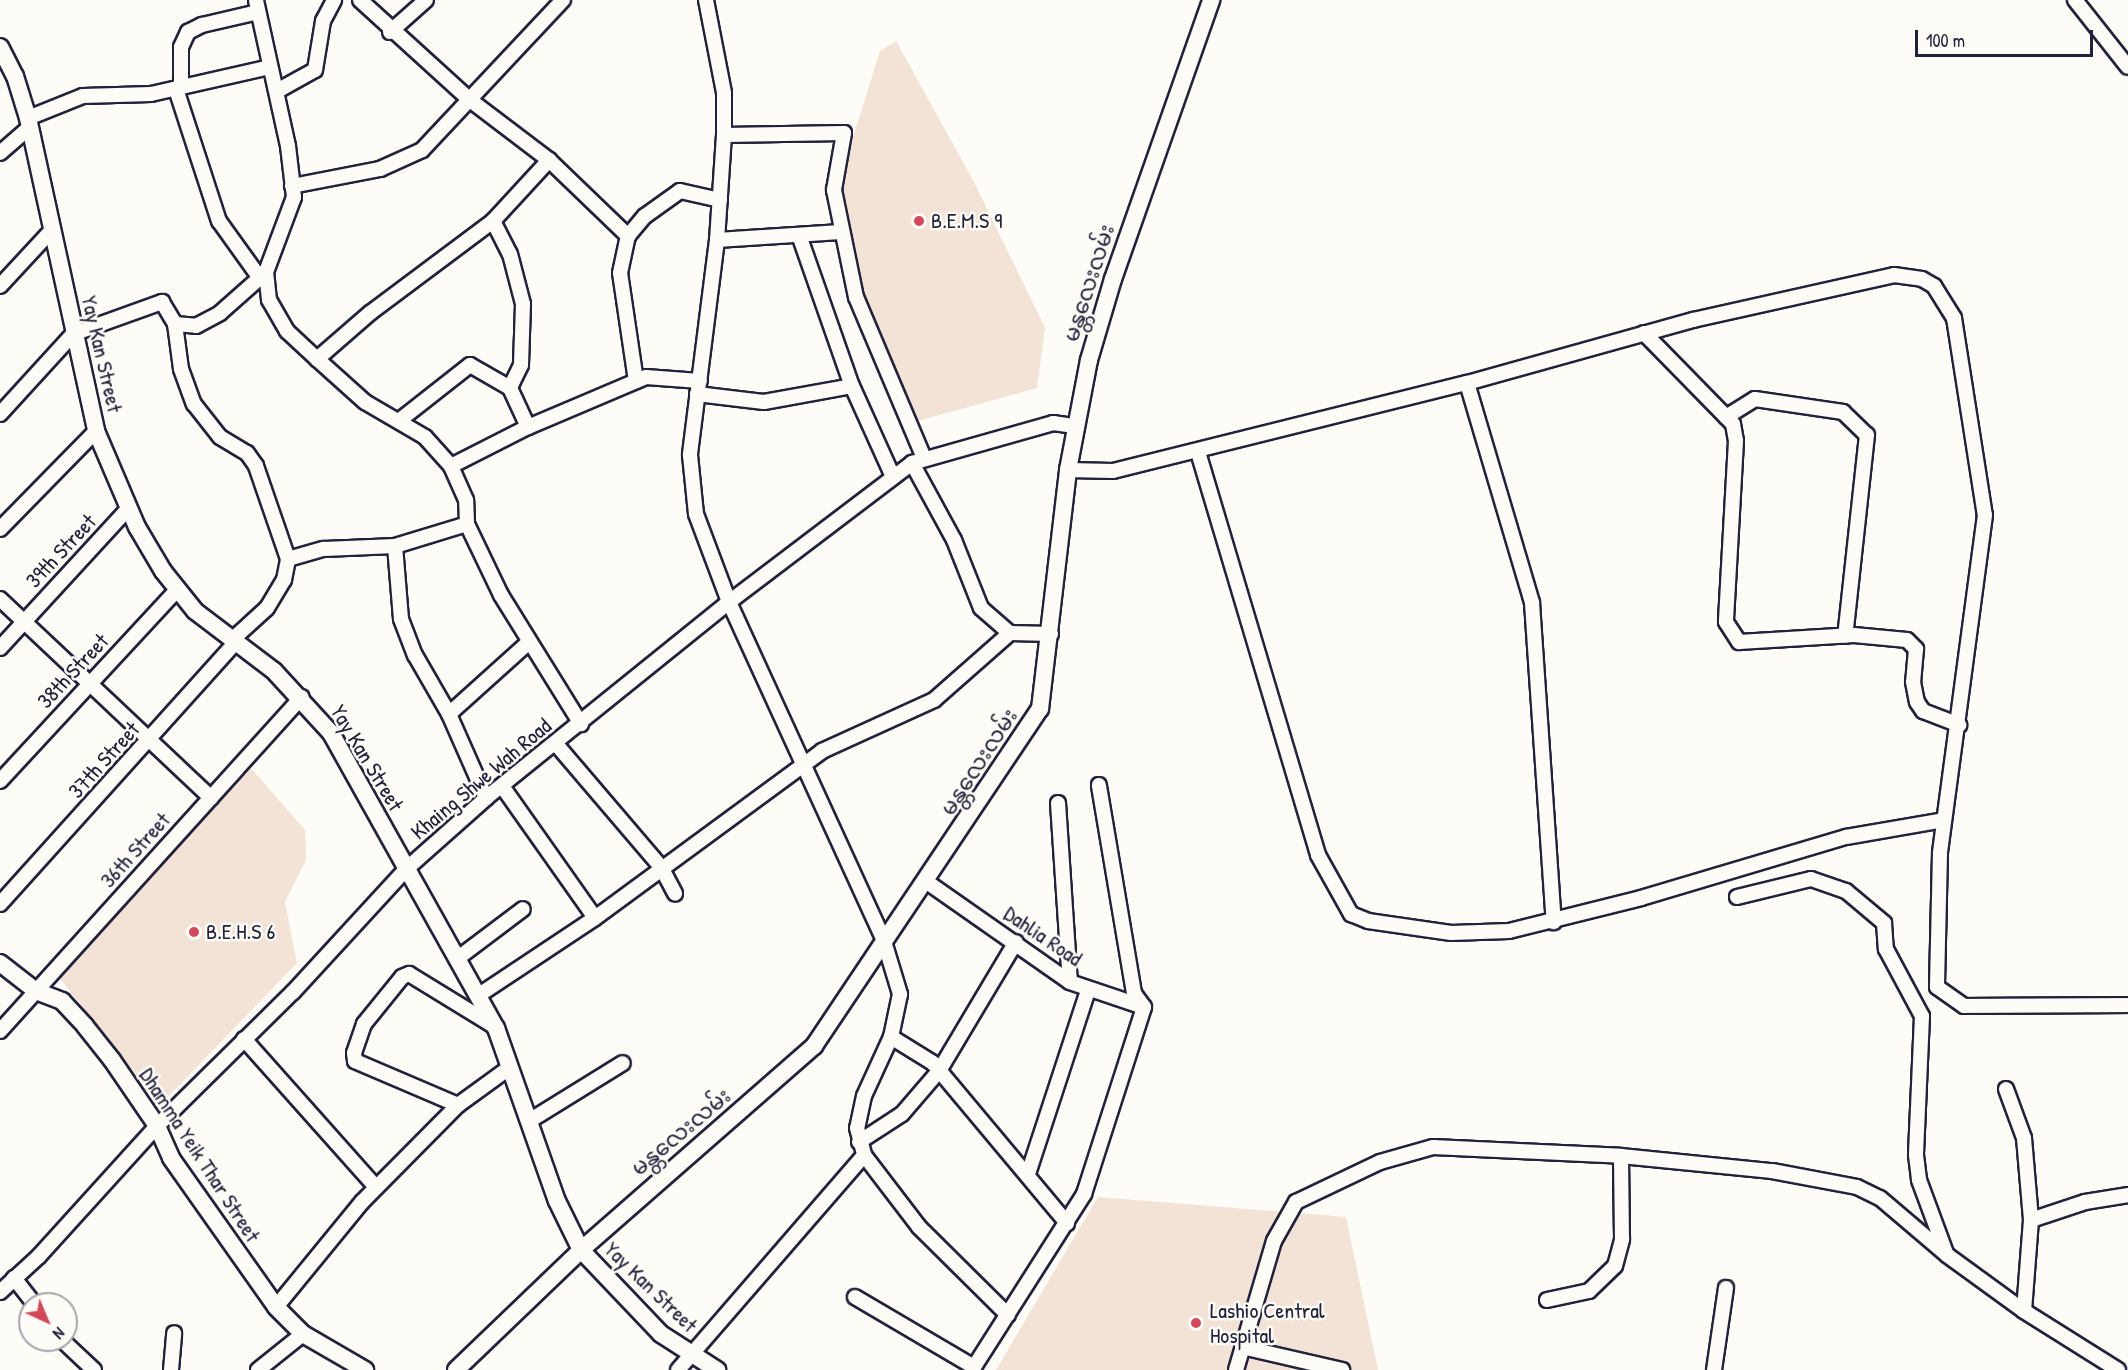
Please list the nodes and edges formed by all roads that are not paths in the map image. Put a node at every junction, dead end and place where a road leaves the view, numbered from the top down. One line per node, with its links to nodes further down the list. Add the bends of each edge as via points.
1 (334, 0): 14 (street, via 323,21 315,70)
2 (360, 0): 9 (street)
3 (426, 0): 9 (street)
4 (562, 0): 15 (street)
5 (706, 0): 17 (street, via 724,93)
6 (1211, 0): 42 (main road, မန္တလေးလမ်း, via 1113,279)
7 (2075, 0): 12 (street)
8 (257, 6): 11 (street); 13 (street, via 188,32 181,48)
9 (390, 32): 15 (street)
10 (1, 50): 16 (main road, Yay Kan Street)
11 (270, 67): 13 (street); 14 (street)
12 (2128, 67)
13 (178, 88): 16 (street, via 151,94 83,96); 28 (street, via 219,221)
14 (277, 91): 20 (street)
15 (470, 100): 19 (street); 20 (street, via 422,150 380,169)
16 (29, 123): 18 (street); 23 (main road, Yay Kan Street)
17 (724, 135): 21 (street); 24 (street, via 844,133 834,190)
18 (0, 153)
19 (549, 160): 22 (street); 26 (street)
20 (292, 186): 28 (street, via 294,197)
21 (720, 200): 26 (street, via 680,191 645,216); 27 (street)
22 (494, 221): 33 (street, via 370,313); 37 (street, via 510,254 523,304 521,364)
23 (51, 231): 29 (street); 32 (main road, Yay Kan Street)
24 (841, 232): 25 (street); 46 (street, via 856,297)
25 (799, 235): 27 (street); 36 (street)
26 (628, 236): 34 (street, via 620,273)
27 (717, 240): 38 (street)
28 (263, 275): 30 (street, via 220,313 195,326); 33 (street, via 269,300 286,331)
29 (0, 286)
30 (175, 324): 32 (street, via 162,302); 54 (street, via 181,369 194,404 220,437 247,453 256,466)
31 (1644, 333): 35 (street); 40 (street); 69 (street, via 1894,275 1911,275 1934,286 1954,318 1985,515)
32 (73, 334): 39 (street); 44 (main road, Yay Kan Street)
33 (316, 359): 41 (street, via 365,402)
34 (636, 381): 38 (street, via 646,377); 43 (street)
35 (1467, 383): 45 (street); 88 (street, via 1532,603)
36 (852, 386): 38 (street, via 764,402); 49 (street)
37 (510, 388): 41 (street, via 470,365); 43 (street)
38 (699, 388): 57 (street, via 690,455 696,514)
39 (0, 414)
40 (1726, 417): 61 (street, via 1733,424 1736,441 1726,622 1739,642); 61 (street, via 1755,399 1844,412 1867,435)
41 (400, 420): 47 (street, via 425,437)
42 (1075, 426): 46 (street, Khaing Shwe Wah Road, via 1053,423); 48 (main road, မန္တလေးလမ်း)
43 (528, 427): 47 (street)
44 (96, 430): 50 (main road, Yay Kan Street); 52 (street)
45 (1198, 452): 48 (street, via 1113,471); 88 (street, via 1318,855 1347,907 1368,921 1451,933 1509,931)
46 (918, 461): 49 (street, Khaing Shwe Wah Road); 59 (street, via 981,608)
47 (451, 465): 51 (street, via 466,500)
48 (1068, 470): 60 (main road, မန္တလေးလမ်း)
49 (893, 477): 57 (street, Khaing Shwe Wah Road)
50 (128, 509): 55 (main road, Yay Kan Street); 58 (street, 39th Street)
51 (467, 524): 53 (street); 63 (street)
52 (0, 529)
53 (395, 546): 54 (street, via 324,549); 67 (street, via 401,619)
54 (288, 559): 62 (street, 37th Street, via 284,580 267,608)
55 (177, 590): 62 (main road, Yay Kan Street, via 195,611); 65 (street, 38th Street)
56 (0, 599): 58 (street)
57 (729, 602): 68 (street, Khaing Shwe Wah Road); 72 (street)
58 (25, 621): 64 (street, 39th Street); 65 (street)
59 (1010, 633): 60 (street); 72 (street, via 934,700 900,719 822,751)
60 (1052, 634): 82 (main road, မန္တလေးလမ်း, via 1040,709)
61 (1845, 636): 69 (street, via 1907,640 1916,649 1913,682 1917,702 1923,711)
62 (235, 640): 66 (main road, Yay Kan Street); 70 (street, 37th Street)
63 (529, 642): 67 (street); 68 (street)
64 (0, 648)
65 (91, 682): 70 (street); 73 (street, 38th Street)
66 (302, 697): 76 (street, 36th Street); 81 (main road, Yay Kan Street, via 330,733)
67 (449, 714): 77 (street)
68 (581, 724): 71 (street, Khaing Shwe Wah Road)
69 (1959, 725): 79 (street)
70 (151, 740): 76 (street); 85 (street, 37th Street)
71 (556, 744): 75 (street, Khaing Shwe Wah Road); 80 (street)
72 (804, 764): 80 (street); 89 (street)
73 (0, 781)
74 (1099, 785): 98 (street, via 1134,993)
75 (502, 786): 77 (street, Khaing Shwe Wah Road); 87 (street)
76 (211, 798): 95 (street, 36th Street)
77 (486, 798): 81 (street, Khaing Shwe Wah Road)
78 (1058, 803): 93 (street)
79 (1944, 820): 88 (street, via 1846,837); 97 (street, via 1937,987 1964,1006)
80 (662, 867): 83 (street); 87 (street)
81 (405, 870): 91 (main road, Yay Kan Street); 102 (street, Khaing Shwe Wah Road)
82 (927, 882): 89 (main road, မန္တလေးလမ်း); 90 (street, Dahlia Road)
83 (675, 893)
84 (1737, 897): 119 (street, via 1810,879 1846,891 1884,922 1886,949 1922,1016 1916,1155 1919,1180)
85 (0, 904)
86 (523, 909): 91 (street)
87 (595, 918): 96 (street)
88 (1554, 922)
89 (883, 938): 101 (street, via 900,994); 118 (main road, မန္တလေးလမ်း, via 830,1024 795,1066)
90 (1016, 942): 93 (street, Dahlia Road); 105 (street)
91 (458, 958): 96 (main road, Yay Kan Street)
92 (0, 963): 95 (main road, Dhamma Yeik Thar Street)
93 (1070, 982): 94 (street, Dahlia Road)
94 (1088, 990): 98 (street, Dahlia Road); 113 (street)
95 (36, 991): 100 (street, 36th Street); 109 (main road, Dhamma Yeik Thar Street, via 62,1001 85,1026)
96 (479, 995): 99 (main road, Yay Kan Street)
97 (2128, 1005)
98 (1144, 1007): 117 (street, via 1084,1194)
99 (496, 1028): 104 (main road, Yay Kan Street); 107 (street, via 409,974 402,977 364,1024 354,1053 356,1061)
100 (0, 1031)
101 (891, 1037): 105 (street); 110 (street, via 864,1096 857,1128)
102 (244, 1040): 109 (street, Khaing Shwe Wah Road); 114 (street)
103 (622, 1063): 108 (street)
104 (509, 1068): 107 (street); 108 (main road, Yay Kan Street)
105 (939, 1071): 110 (street, via 902,1114); 113 (street)
106 (2006, 1089): 116 (street, via 2024,1138)
107 (458, 1105): 114 (street)
108 (529, 1121): 118 (main road, Yay Kan Street, via 557,1202)
109 (157, 1126): 120 (street, Khaing Shwe Wah Road); 126 (main road, Dhamma Yeik Thar Street, via 171,1158)
110 (859, 1142): 111 (street)
111 (864, 1155): 128 (street, via 919,1227); 133 (street)
112 (1621, 1156): 119 (street, via 1772,1171 1857,1187 1880,1198); 125 (street, via 1622,1239 1615,1266 1589,1291); 131 (street, via 1433,1147 1380,1162 1304,1195 1274,1241)
113 (1028, 1174): 117 (street)
114 (376, 1188): 126 (street)
115 (2128, 1195): 116 (street, via 2085,1202)
116 (2031, 1220): 127 (street)
117 (1067, 1223): 128 (street)
118 (581, 1250): 133 (main road, Yay Kan Street, via 632,1307); 139 (main road, မန္တလေးလမ်း)
119 (1947, 1255): 127 (street)
120 (14, 1278): 122 (street, Khaing Shwe Wah Road); 123 (street)
121 (1726, 1288): 144 (street)
122 (0, 1292)
123 (25, 1292)
124 (855, 1297): 134 (street)
125 (1547, 1300)
126 (276, 1307): 130 (main road, Dhamma Yeik Thar Street)
127 (2024, 1311): 145 (street)
128 (1008, 1315): 134 (street)
129 (174, 1333): 136 (street)
130 (303, 1334): 137 (street); 138 (main road, Dhamma Yeik Thar Street)
131 (1242, 1347): 142 (street); 143 (street)
132 (75, 1352): 135 (street)
133 (692, 1356): 140 (street); 141 (main road, Yay Kan Street)
134 (973, 1369)
135 (94, 1370)
136 (171, 1370)
137 (258, 1370)
138 (365, 1370)
139 (456, 1370)
140 (678, 1370)
141 (717, 1370)
142 (1236, 1370)
143 (1342, 1370)
144 (1714, 1370)
145 (2118, 1370)

